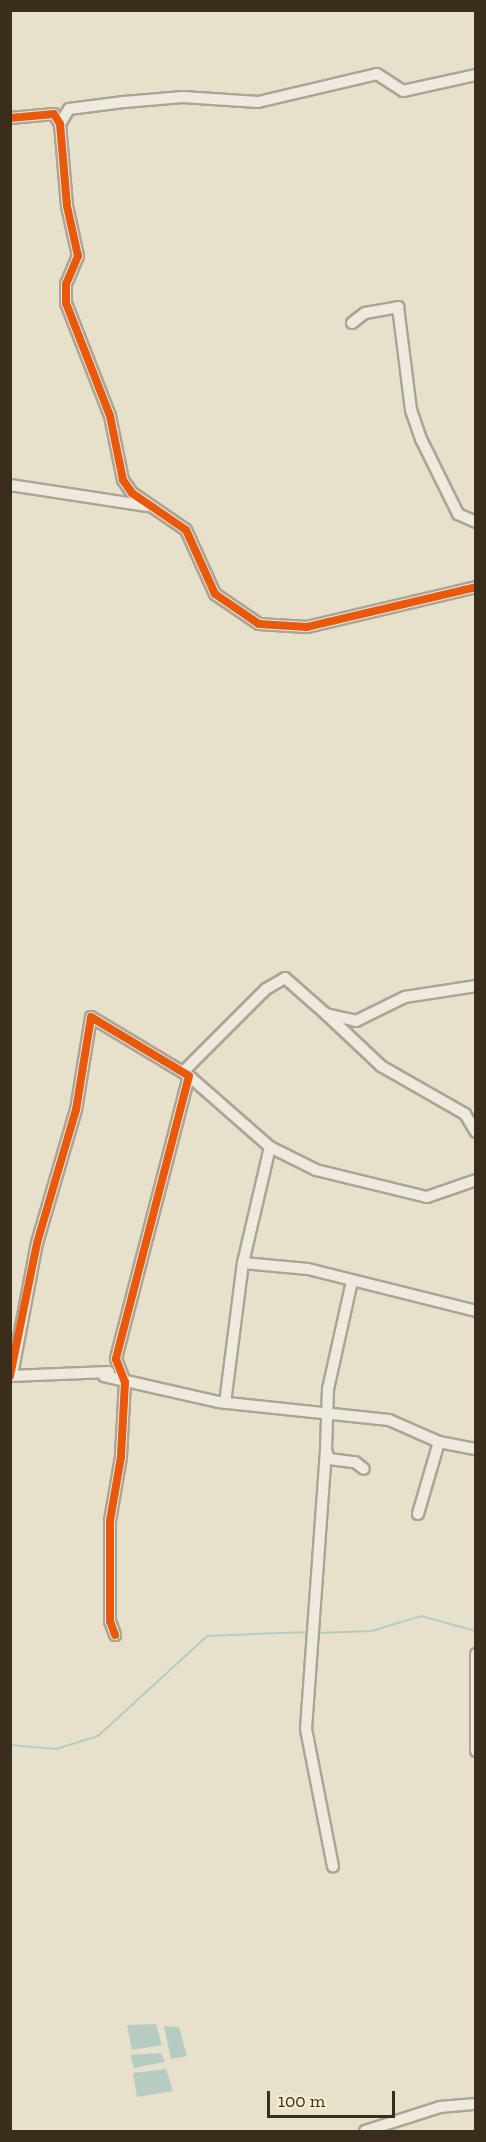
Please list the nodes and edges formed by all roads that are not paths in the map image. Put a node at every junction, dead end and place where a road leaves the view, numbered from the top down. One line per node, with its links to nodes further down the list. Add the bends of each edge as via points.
1 (476, 75): 3 (street, via 403,91 377,74 258,102 183,97 124,102 69,109)
2 (10, 118): 3 (street, via 54,114)
3 (60, 124): 6 (street, via 67,206 78,256 66,285 66,303 110,416 123,480 132,493)
4 (352, 323): 7 (street, via 365,313 398,307 418,429 458,514)
5 (10, 485): 6 (street)
6 (156, 508): 8 (street, via 186,530 215,594 259,624 307,627)
7 (476, 522)
8 (476, 587)
9 (476, 986): 10 (street, via 405,997 356,1021)
10 (326, 1014): 11 (street, via 285,978 266,989); 13 (street, via 381,1066)
11 (186, 1074): 15 (street); 20 (street); 21 (street, via 91,1017 76,1110 37,1243)
12 (476, 1109): 13 (street)
13 (465, 1114): 14 (street)
14 (476, 1132)
15 (270, 1147): 16 (street, via 316,1170 427,1197); 17 (street)
16 (476, 1180)
17 (243, 1263): 18 (street); 24 (street)
18 (352, 1281): 19 (street); 25 (street, via 328,1389)
19 (476, 1311)
20 (116, 1359): 22 (street); 23 (street)
21 (11, 1375): 22 (street)
22 (104, 1376): 23 (street)
23 (125, 1382): 24 (street); 31 (street, via 121,1457 110,1521)
24 (225, 1403): 25 (street)
25 (330, 1411): 26 (street, via 389,1420); 28 (street)
26 (439, 1442): 27 (street); 30 (street)
27 (476, 1449)
28 (326, 1450): 29 (street, via 329,1459 355,1462); 34 (street, via 309,1632 306,1729)
29 (364, 1469)
30 (418, 1514)
31 (114, 1635)
32 (476, 1654): 33 (street)
33 (476, 1752)
34 (333, 1866)
35 (476, 2104): 36 (street, via 440,2108)
36 (365, 2131)

